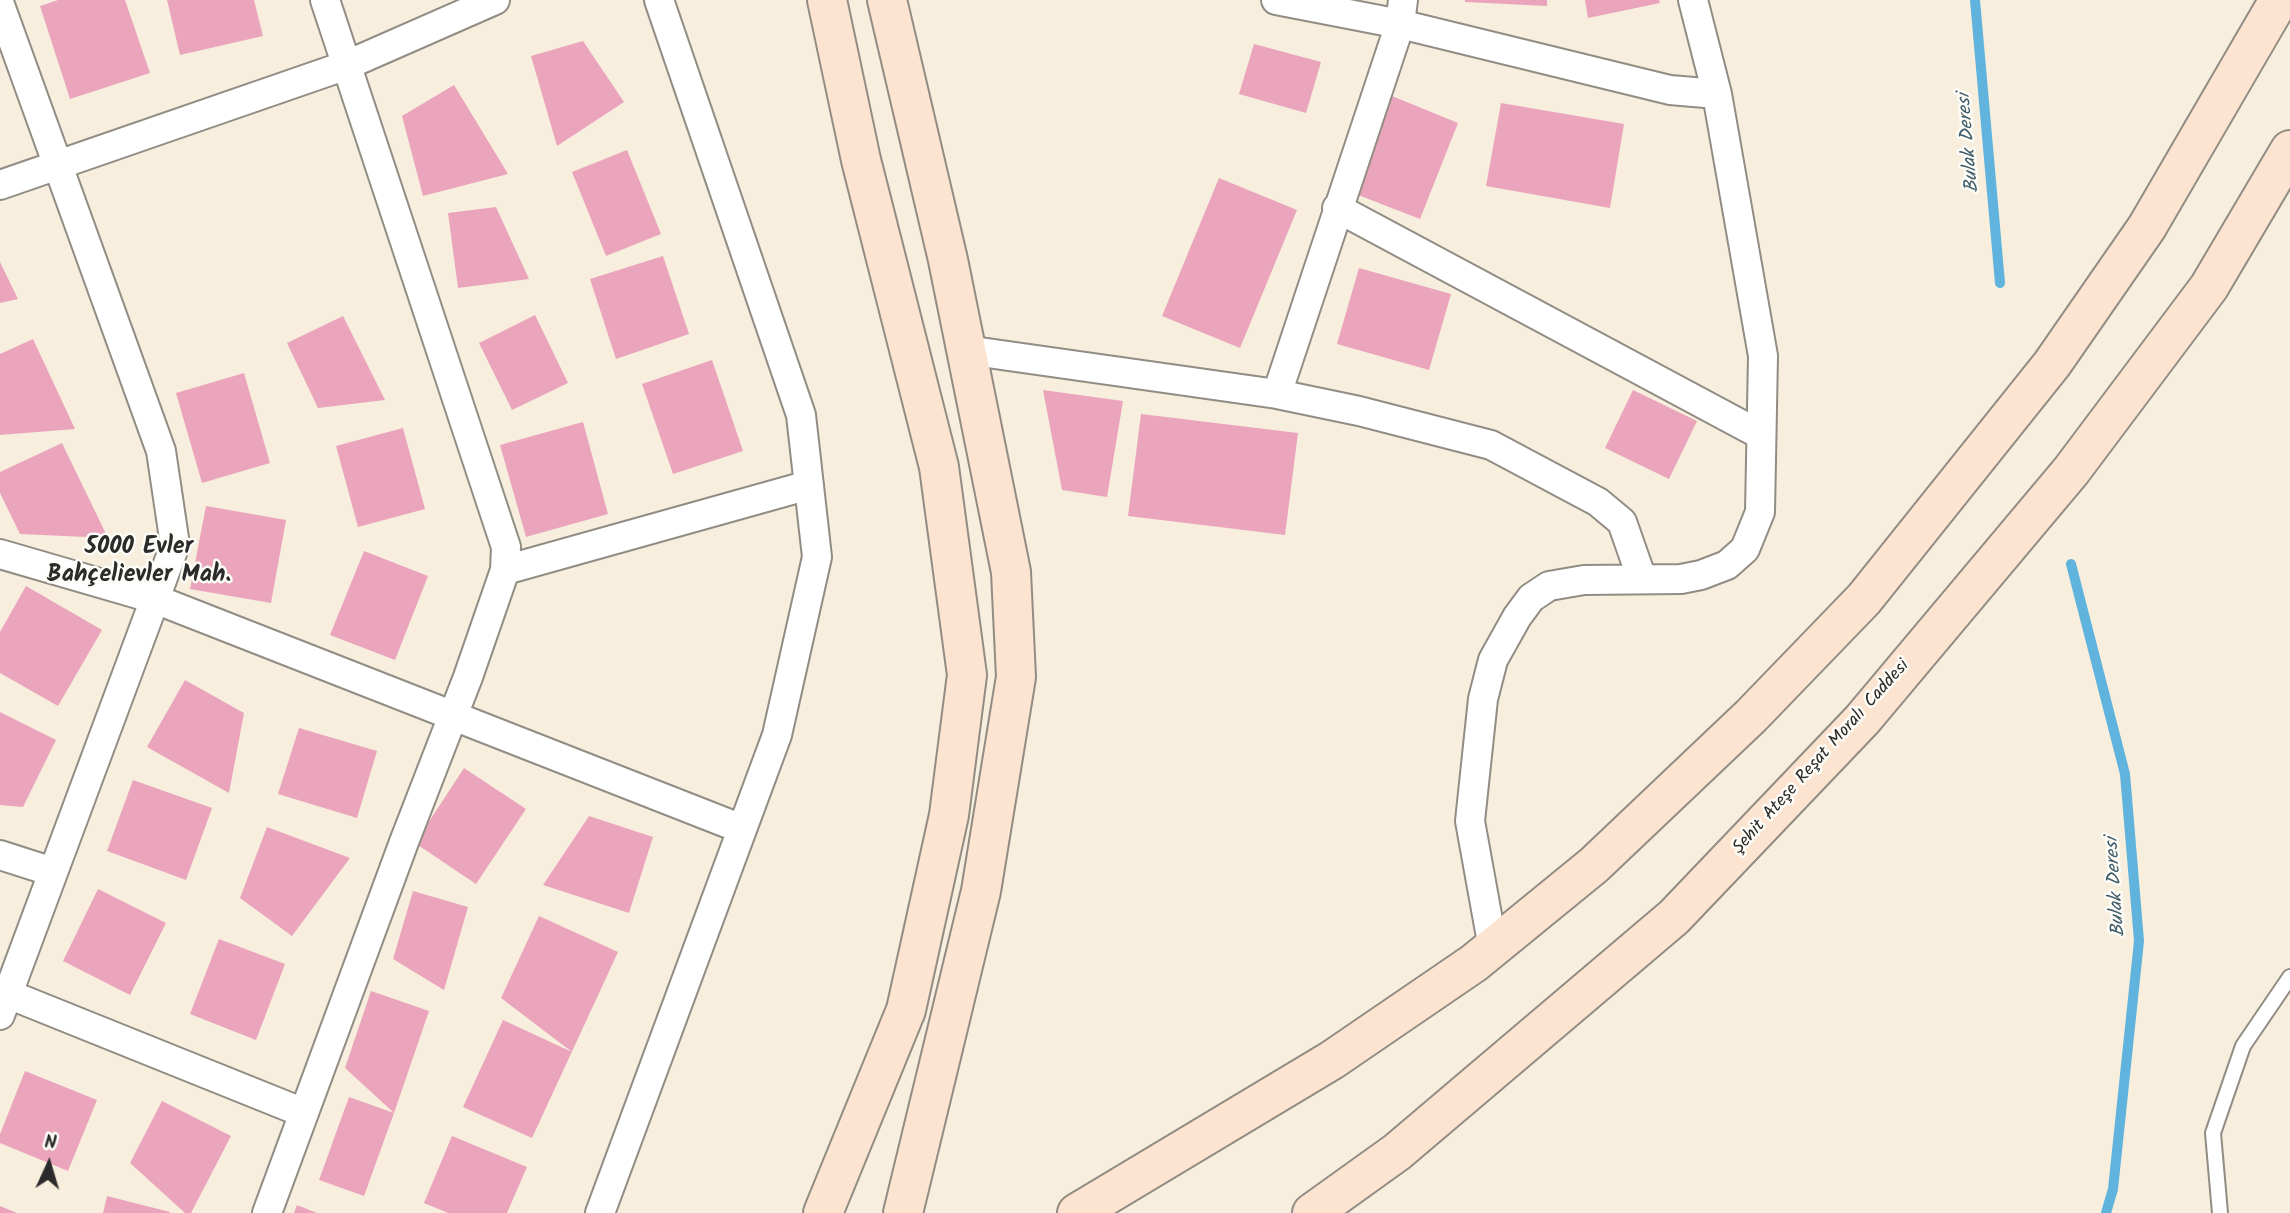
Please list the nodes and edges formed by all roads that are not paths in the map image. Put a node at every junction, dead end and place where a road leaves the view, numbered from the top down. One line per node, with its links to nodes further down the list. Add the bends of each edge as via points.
1 (325, 0): 11 (street)
2 (495, 0): 11 (street)
3 (659, 0): 20 (street, via 802,415)
4 (827, 0): 35 (main road, via 861,160 939,467 967,675 948,815 906,1010)
5 (887, 0): 17 (main road)
6 (1276, 0): 10 (street)
7 (1693, 0): 12 (street)
8 (2278, 0): 29 (main road, via 2147,228 2052,365 1864,599 1751,716 1613,847)
9 (0, 5): 14 (street)
10 (1402, 12): 12 (street, via 1670,90); 16 (street)
11 (347, 65): 14 (street); 22 (street, via 506,547)
12 (1717, 94): 19 (street, via 1763,356)
13 (2290, 150): 38 (main road, Şehit Ateşe Reşat Moralı Caddesi, via 2209,287 2071,471 1862,720 1674,917 1397,1152)
14 (58, 167): 15 (street); 24 (street, via 161,451 175,545)
15 (0, 185)
16 (1337, 208): 18 (street); 19 (street)
17 (966, 350): 18 (street); 36 (main road, via 1011,572 1016,677 981,891)
18 (1277, 394): 23 (street, via 1491,445 1598,502 1622,522)
19 (1761, 435): 23 (street, via 1760,512 1745,549 1727,565 1701,575)
20 (809, 485): 22 (street); 26 (street, via 817,557 777,735)
21 (0, 554): 24 (street)
22 (505, 570): 25 (street)
23 (1642, 579): 29 (street, via 1549,586 1531,598 1493,660 1483,699 1470,821)
24 (155, 599): 25 (street); 28 (street)
25 (453, 717): 26 (street); 32 (street)
26 (742, 829): 34 (street)
27 (0, 855): 28 (street)
28 (53, 872): 31 (street)
29 (1493, 948): 37 (main road, via 1332,1060)
30 (2290, 977): 39 (lane, via 2243,1046 2213,1133)
31 (4, 1005): 32 (street)
32 (304, 1113): 33 (street)
33 (267, 1213)
34 (600, 1213)
35 (823, 1213)
36 (902, 1213)
37 (1077, 1213)
38 (1311, 1213)
39 (2220, 1213)

